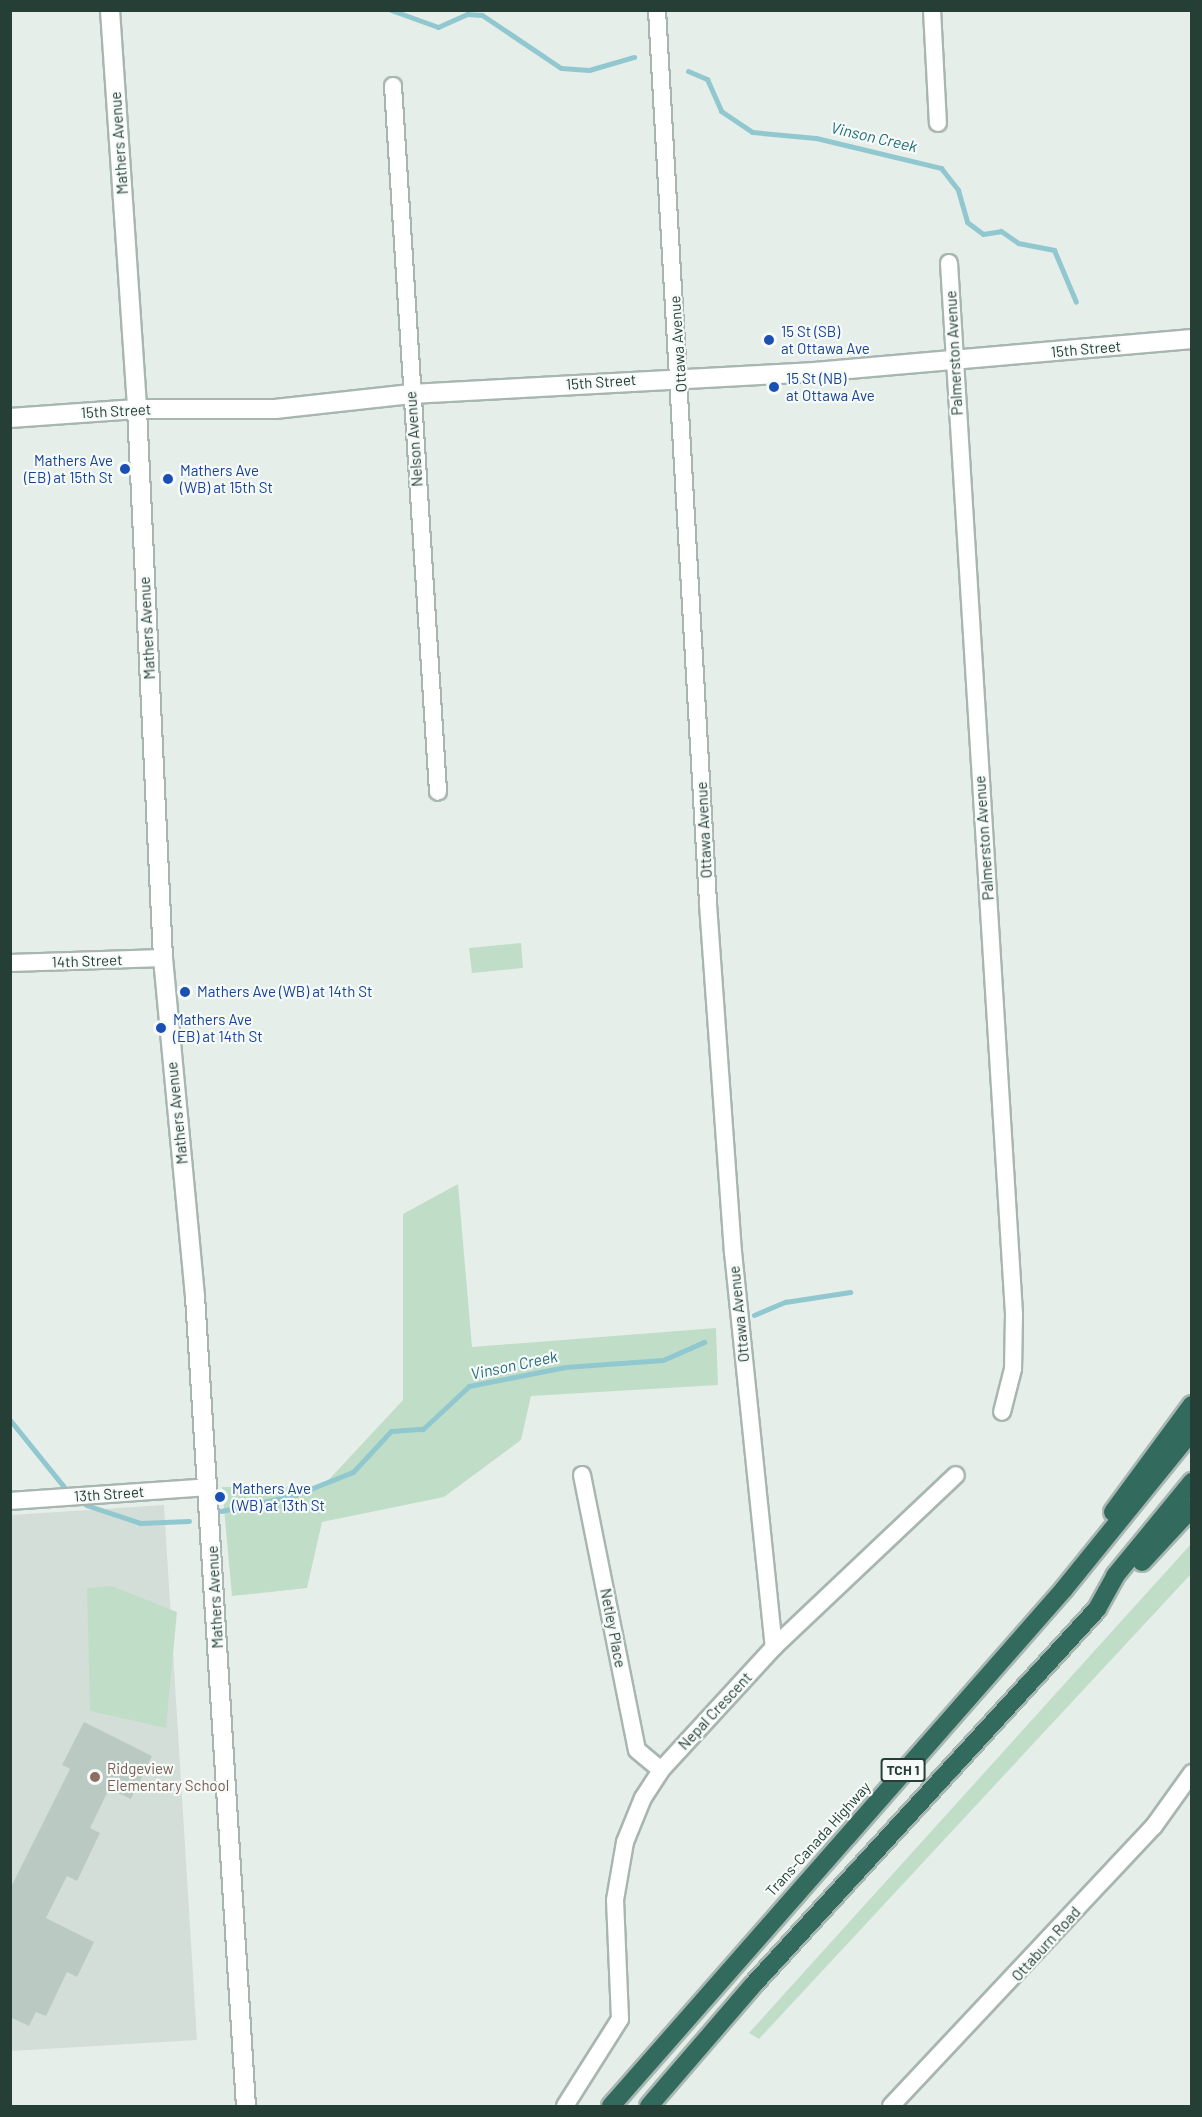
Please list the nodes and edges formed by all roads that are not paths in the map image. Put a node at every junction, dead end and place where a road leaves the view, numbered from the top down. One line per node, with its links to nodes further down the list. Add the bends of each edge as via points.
1 (110, 10): 11 (street, Mathers Avenue)
2 (657, 10): 9 (street, Ottawa Avenue)
3 (932, 10): 5 (street)
4 (393, 86): 10 (street, Nelson Avenue)
5 (938, 123)
6 (949, 263): 8 (street, Palmerston Avenue)
7 (1191, 339): 8 (street, 15th Street)
8 (954, 360): 9 (street, 15th Street); 17 (street, Palmerston Avenue, via 1014,1314 1013,1368)
9 (681, 376): 10 (street, 15th Street); 27 (street, Ottawa Avenue, via 733,1252)
10 (411, 394): 11 (street, 15th Street, via 275,409); 13 (street, Nelson Avenue)
11 (137, 409): 12 (street, 15th Street); 14 (street, Mathers Avenue)
12 (10, 418)
13 (438, 792)
14 (163, 958): 15 (street, 14th Street); 22 (street, Mathers Avenue)
15 (10, 963)
16 (1191, 1405): 26 (highway)
17 (1002, 1412)
18 (1191, 1431): 26 (highway, Trans-Canada Highway / TCH 1)
19 (956, 1475): 27 (street, Nepal Crescent)
20 (582, 1476): 28 (street, Netley Place, via 637,1750)
21 (1191, 1482): 25 (highway, TCH 1, via 1115,1576)
22 (208, 1487): 23 (street, 13th Street); 30 (street, Mathers Avenue)
23 (10, 1501)
24 (1191, 1508): 25 (highway)
25 (1097, 1609): 33 (highway, TCH 1, via 753,1985)
26 (1018, 1642): 32 (highway, Trans-Canada Highway / TCH 1)
27 (774, 1647): 28 (street, Nepal Crescent)
28 (661, 1770): 31 (street, Nepal Crescent, via 625,1842 615,1900 620,2019)
29 (1191, 1773): 34 (street, Ottaburn Road, via 1146,1834)
30 (246, 2106)
31 (565, 2106)
32 (611, 2106)
33 (649, 2106)
34 (891, 2106)

